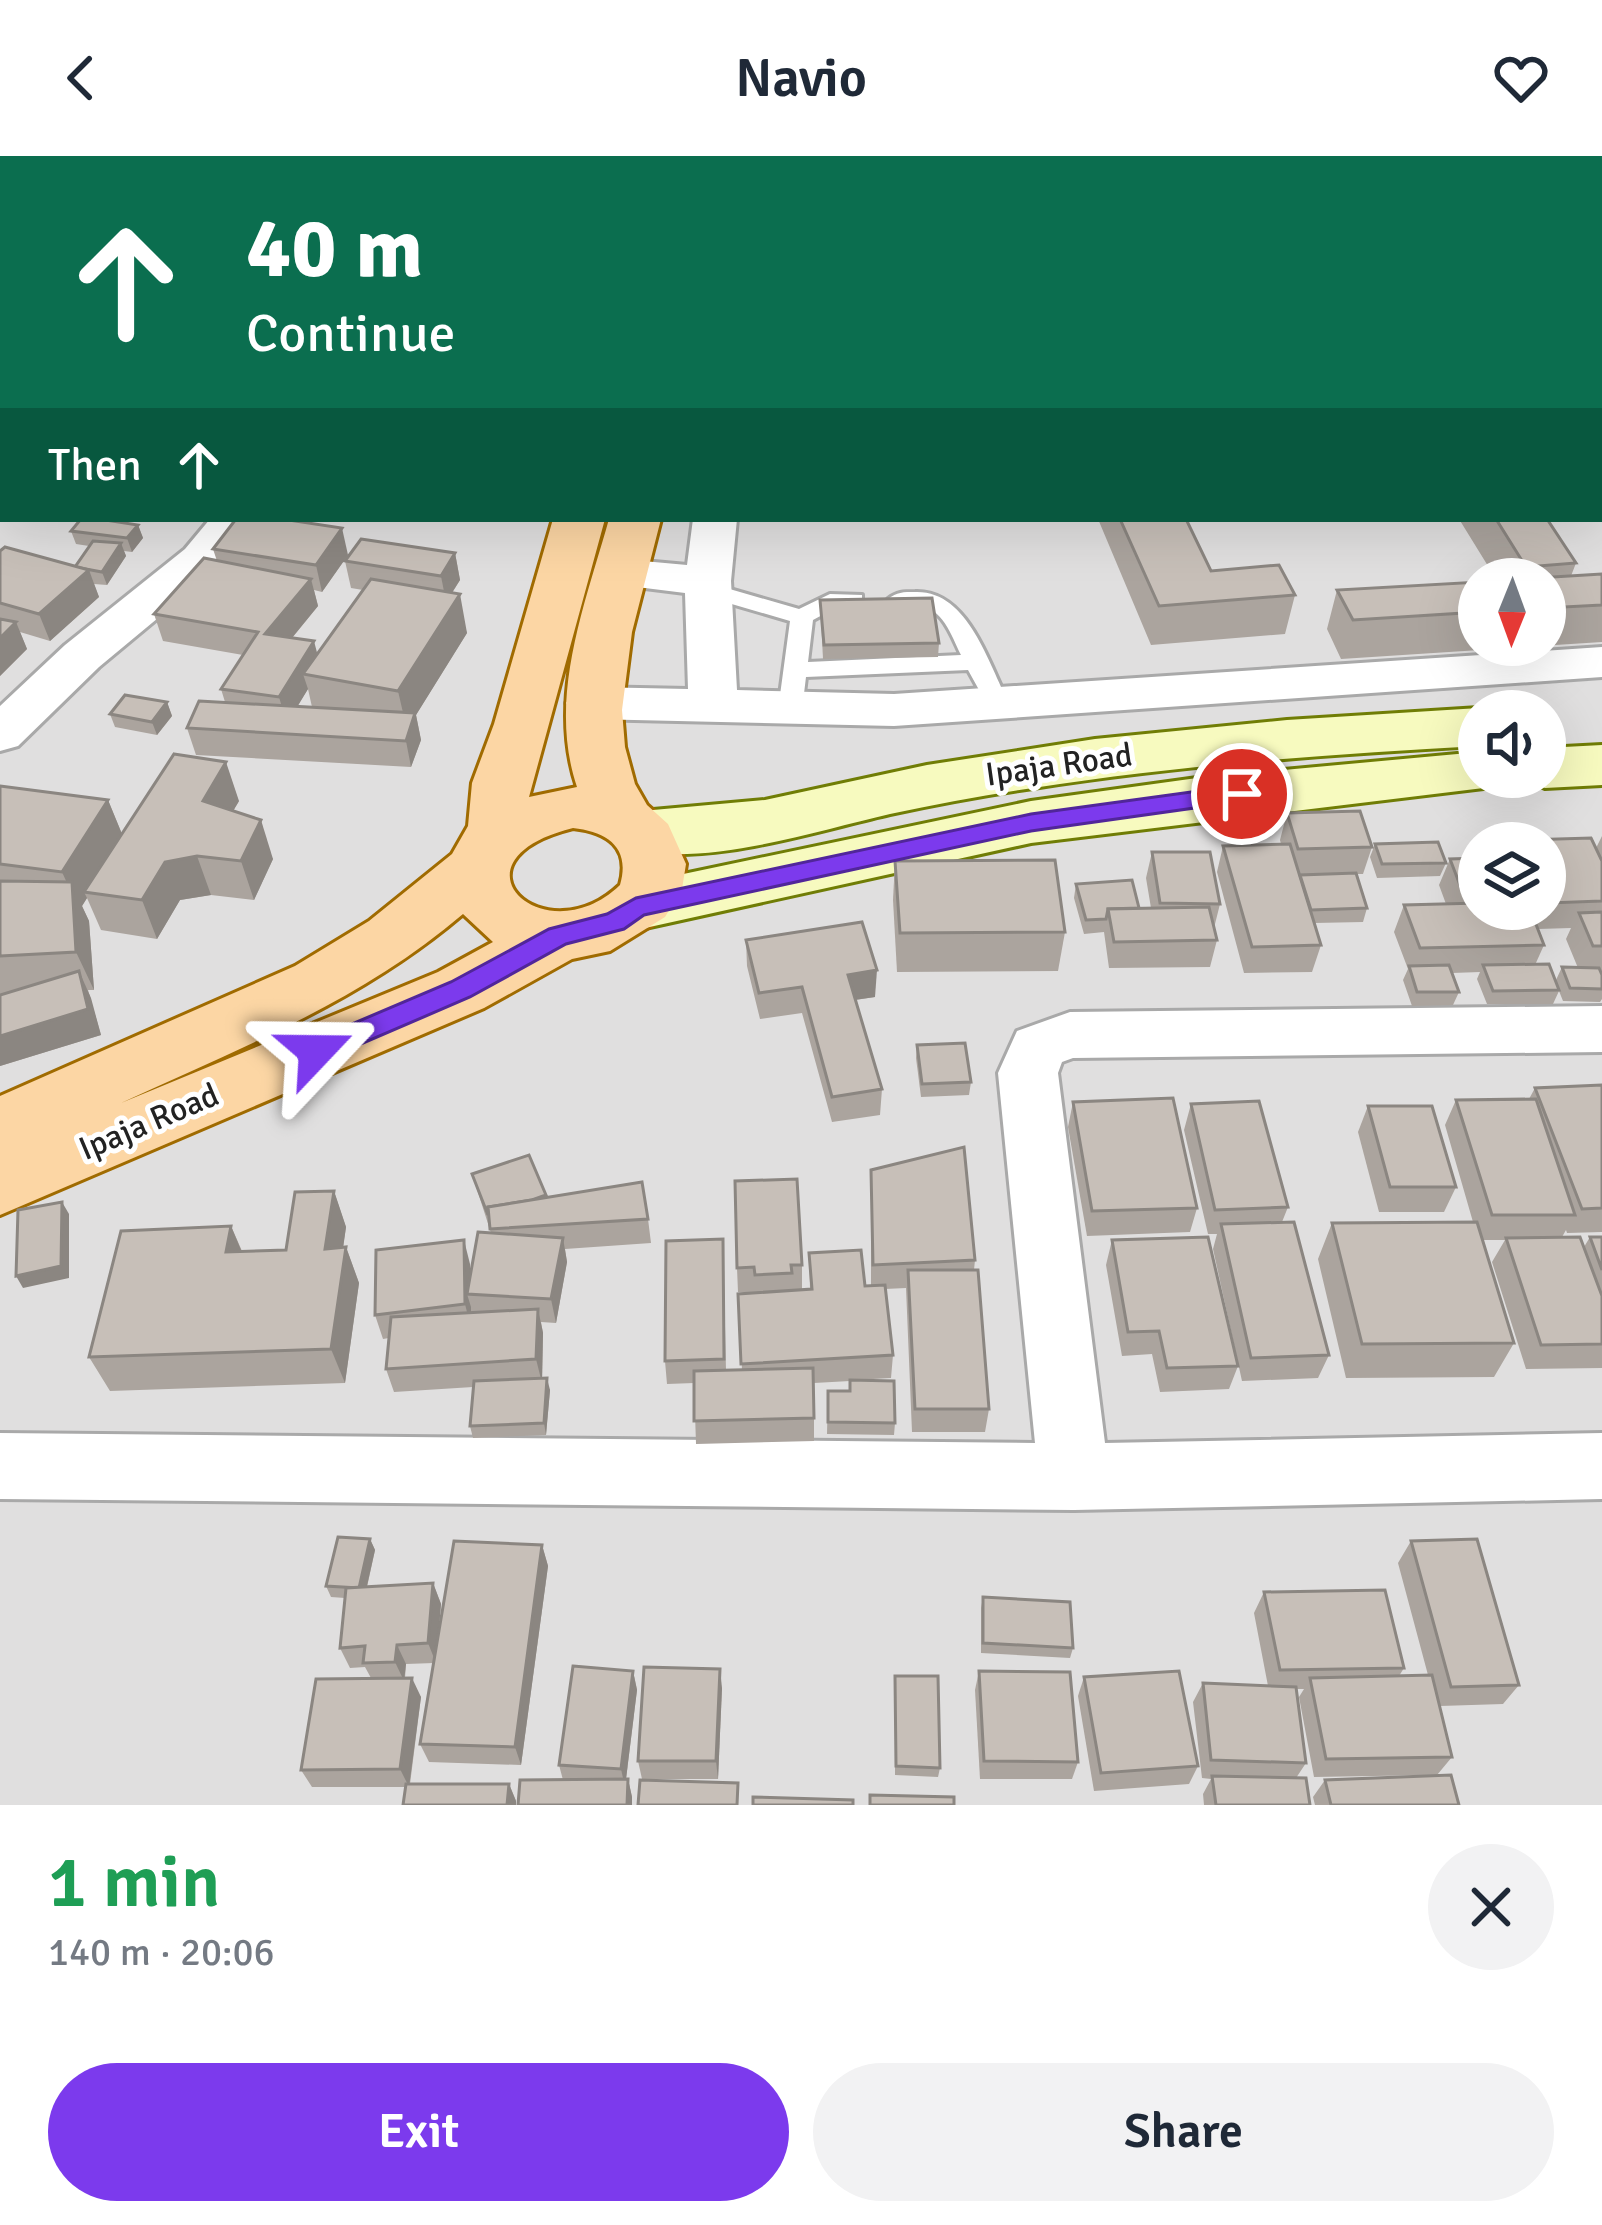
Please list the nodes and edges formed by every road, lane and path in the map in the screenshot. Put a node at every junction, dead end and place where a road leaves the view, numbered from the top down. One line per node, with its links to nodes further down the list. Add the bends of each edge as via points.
1 (231, 522): 16 (street, via 201,559)
2 (578, 522): 22 (main road, via 527,716 498,788)
3 (633, 522): 5 (main road)
4 (715, 522): 6 (street)
5 (621, 573): 6 (street); 11 (main road)
6 (708, 586): 7 (lane); 12 (street)
7 (802, 617): 9 (lane, via 830,601 928,598 951,613); 10 (lane)
8 (1602, 662): 9 (street)
9 (1000, 689): 10 (street); 18 (street)
10 (793, 690): 12 (street)
11 (591, 703): 12 (street); 21 (main road, via 599,774)
12 (713, 706)
13 (1602, 721): 14 (main road)
14 (1566, 723)
15 (1458, 728): 18 (main road, Ipaja Road, via 1292,736)
16 (0, 734)
17 (1602, 765): 19 (main road)
18 (1052, 766): 21 (main road, Ipaja Road, via 713,829)
19 (1566, 767)
20 (1458, 774): 23 (main road, Ipaja Road, via 1031,822)
21 (633, 825): 22 (main road, via 600,810 560,808 520,819); 23 (main road, via 653,849 657,869)
22 (487, 851): 24 (main road, via 477,890 487,908 530,932); 26 (main road, Ipaja Road, via 392,938 318,984)
23 (636, 907): 24 (main road, via 615,922)
24 (559, 936): 27 (main road, Ipaja Road, via 460,990)
25 (1602, 1029): 30 (street, via 1070,1035 1038,1047 1028,1073)
26 (0, 1126)
27 (0, 1186)
28 (0, 1466): 30 (street)
29 (1602, 1466): 30 (street)
30 (1074, 1477)

